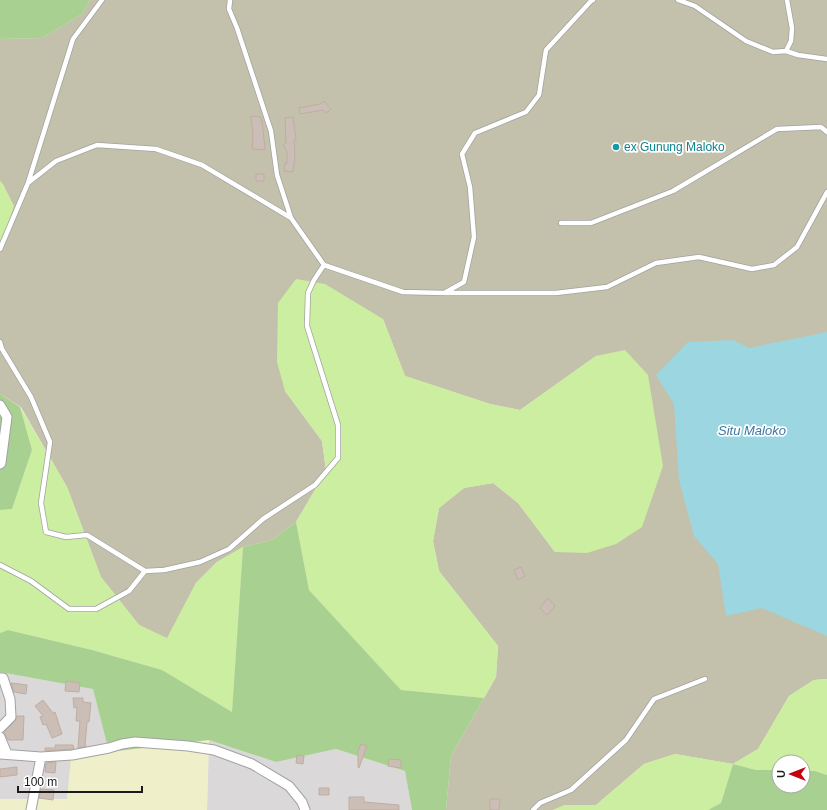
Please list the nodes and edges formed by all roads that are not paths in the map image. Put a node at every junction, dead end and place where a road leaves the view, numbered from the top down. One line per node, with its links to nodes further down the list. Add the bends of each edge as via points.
1 (102, 0): 9 (lane, via 73,39)
2 (230, 0): 11 (lane, via 229,9 271,131 277,175)
3 (593, 0): 15 (lane, via 546,50 539,95 526,112 475,133 462,154 470,187 474,237 464,282)
4 (678, 0): 6 (lane, via 695,6 746,41 773,52)
5 (787, 0): 6 (lane, via 792,28 791,41)
6 (786, 51): 7 (lane)
7 (827, 59)
8 (827, 132): 12 (lane, via 821,127 777,129 673,191 591,223)
9 (28, 183): 11 (lane, via 56,161 97,145 156,148 202,165); 13 (lane)
10 (827, 192): 15 (lane, via 797,247 774,265 752,268 699,257 656,263 607,287 556,293)
11 (291, 218): 14 (lane)
12 (561, 223)
13 (0, 249)
14 (324, 265): 15 (lane, via 403,292); 20 (lane, via 308,293 307,326 338,425 338,458 315,485 263,519 229,549 200,562 164,570)
15 (445, 293)
16 (0, 342): 20 (lane, via 31,397 50,442 41,503 46,532 66,537 87,535)
17 (0, 405): 18 (street, via 7,417)
18 (0, 464)
19 (0, 566): 20 (lane, via 31,581 69,609 96,609 129,591)
20 (145, 571)
21 (0, 678): 23 (street, via 3,678 10,699 11,717)
22 (705, 679): 29 (lane, via 654,699 626,740 571,790 540,803)
23 (0, 728)
24 (0, 737): 25 (street)
25 (4, 754): 26 (street)
26 (41, 757): 27 (street); 28 (street, via 72,755 135,742 214,750 252,764 290,786)
27 (31, 810)
28 (306, 810)
29 (533, 810)

